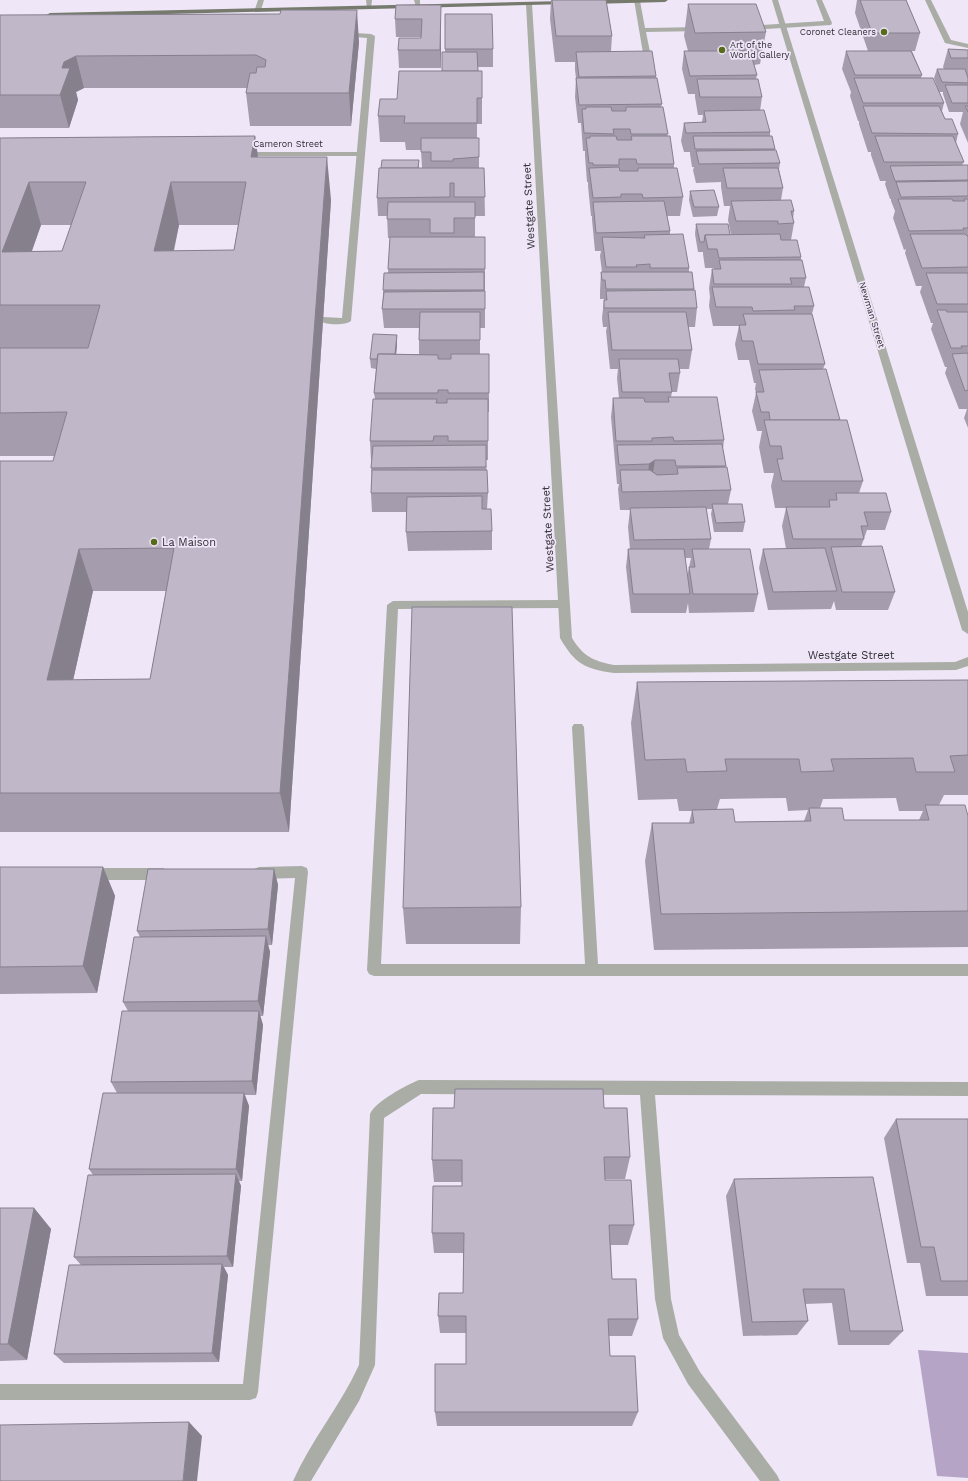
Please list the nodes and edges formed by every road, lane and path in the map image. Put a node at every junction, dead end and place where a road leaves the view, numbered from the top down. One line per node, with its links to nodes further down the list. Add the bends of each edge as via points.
1 (261, 0): 13 (street)
2 (665, 0): 7 (main road)
3 (775, 0): 15 (street, Newman Street)
4 (819, 0): 15 (street, via 828,24)
5 (928, 0): 20 (street, via 948,41)
6 (589, 1): 7 (main road)
7 (636, 1): 18 (street)
8 (504, 2): 10 (main road); 12 (main road)
9 (577, 2): 12 (main road)
10 (418, 3): 11 (main road)
11 (369, 4): 13 (main road, via 308,12)
12 (529, 4): 25 (street, Westgate Street)
13 (258, 10): 14 (main road)
14 (45, 17)
15 (784, 26): 17 (street); 26 (street, Newman Street)
16 (710, 29): 18 (street)
17 (741, 29)
18 (642, 30): 21 (street)
19 (333, 33): 23 (street, via 371,36)
20 (968, 46)
21 (647, 58)
22 (235, 154): 23 (street, Cameron Street)
23 (361, 154): 24 (street, via 346,321)
24 (323, 320)
25 (564, 604): 27 (street, Westgate Street, via 566,638 576,655 590,665 614,669 956,666); 32 (street, via 393,605 374,970)
26 (968, 630)
27 (968, 661)
28 (578, 727): 32 (street)
29 (246, 873): 36 (street, via 302,872 250,1392)
30 (72, 874): 31 (street)
31 (175, 874)
32 (592, 970): 33 (street)
33 (968, 970)
34 (646, 1088): 35 (street); 37 (street, via 419,1087 378,1114 367,1365 359,1386 313,1458); 38 (street, via 663,1299 671,1338 694,1378)
35 (968, 1089)
36 (0, 1392)
37 (302, 1481)
38 (771, 1481)

